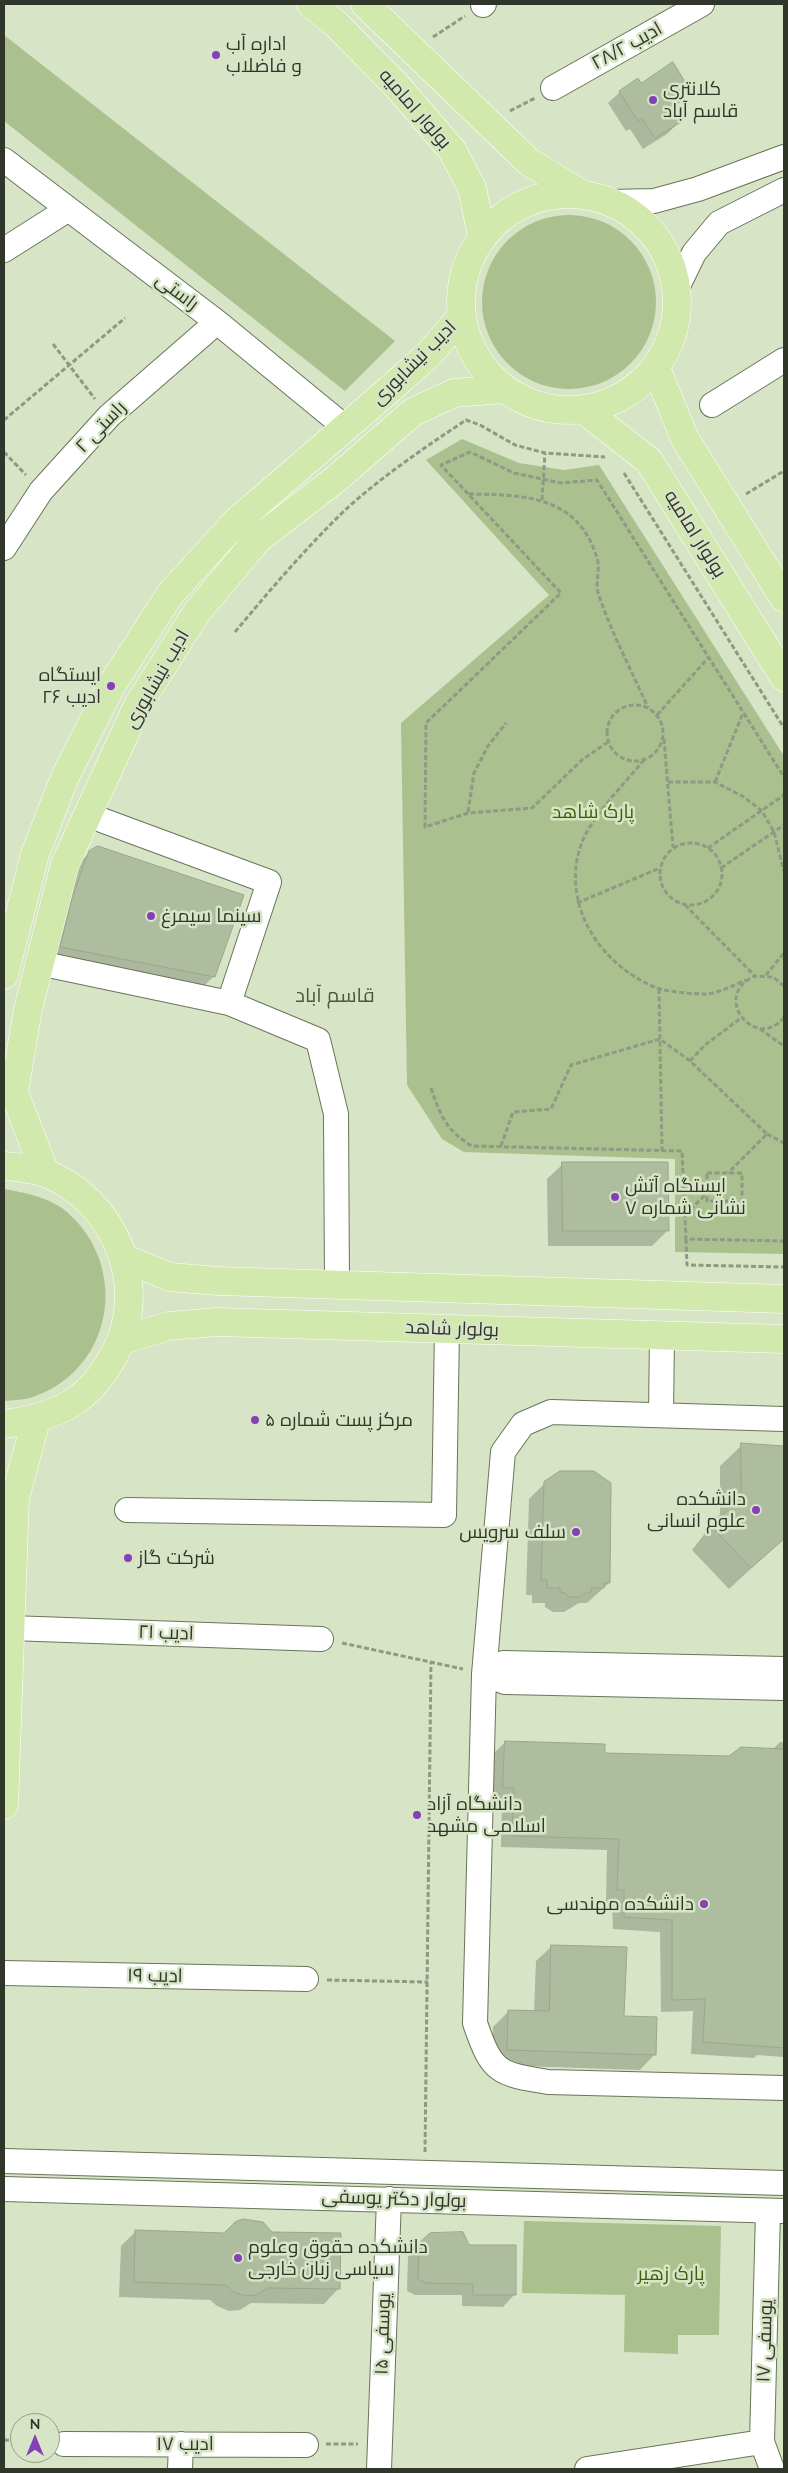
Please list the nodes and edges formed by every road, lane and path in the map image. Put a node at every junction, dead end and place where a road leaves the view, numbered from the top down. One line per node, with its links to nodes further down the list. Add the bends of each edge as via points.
1 (311, 4): 14 (main road, بولوار امامیه, via 335,23 397,86 452,150 472,188)
2 (365, 4): 5 (main road, بولوار امامیه)
3 (483, 4): 5 (path)
4 (702, 4): 6 (street, ادیب ۲۸/۲)
5 (412, 50): 7 (main road, بولوار امامیه)
6 (553, 88): 7 (path)
7 (487, 124): 11 (main road, بولوار امامیه, via 529,162)
8 (784, 157): 12 (street, via 698,189 654,201)
9 (4, 160): 13 (street, راستی)
10 (784, 190): 16 (street, via 719,224 694,253)
11 (583, 194): 12 (main road); 14 (main road, via 554,194 527,202 502,216)
12 (610, 202): 16 (main road, via 635,216 656,236 670,260)
13 (67, 210): 15 (street); 19 (street, راستی)
14 (482, 236): 17 (main road, via 468,261 461,289)
15 (4, 250)
16 (677, 288): 23 (main road, via 677,316 670,343)
17 (461, 317): 24 (main road, via 468,344 483,369); 29 (main road, ادیب نیشابوری, via 429,354)
18 (125, 318): 22 (path)
19 (217, 322): 27 (street, راستی ۲); 29 (street, راستی)
20 (52, 344): 22 (path)
21 (784, 360): 25 (street)
22 (69, 365): 27 (path); 28 (path)
23 (656, 368): 26 (main road, via 636,388 611,402); 39 (main road, via 686,439)
24 (503, 389): 26 (main road, via 528,403 555,410); 59 (main road, ادیب نیشابوری, via 454,393 413,412 336,479 258,539 197,612 138,705)
25 (712, 405)
26 (584, 410): 44 (main road, بولوار امامیه, via 649,461)
27 (109, 416): 36 (street, راستی ۲)
28 (4, 420)
29 (346, 428): 71 (main road, ادیب نیشابوری, via 238,520 171,593 111,686 65,777 35,854)
30 (4, 452): 36 (path)
31 (545, 453): 32 (path); 35 (path); 42 (path, via 515,445 466,420 346,510 292,564)
32 (612, 459)
33 (623, 470): 49 (path)
34 (784, 471): 39 (path)
35 (543, 479): 37 (path, via 514,473 470,452 441,465); 38 (path); 43 (path, via 562,483 597,480)
36 (41, 491): 40 (street, راستی ۲)
37 (469, 494): 38 (path, via 512,495); 57 (path, via 561,593 426,723 424,827)
38 (542, 500): 45 (path, via 553,504 584,529 598,560 598,594)
39 (727, 505): 41 (main road)
40 (4, 548)
41 (784, 598)
42 (235, 632)
43 (709, 657): 46 (path); 47 (path)
44 (784, 677)
45 (648, 708): 47 (path); 51 (path, via 632,706 617,712 610,720)
46 (743, 712): 53 (path); 55 (path)
47 (657, 715): 50 (path)
48 (506, 723): 57 (path, via 488,746 474,773)
49 (784, 728)
50 (664, 735): 52 (path, via 654,755); 54 (path)
51 (608, 742): 52 (path, via 623,759); 57 (path, via 583,759 532,808)
52 (644, 760): 67 (path, via 601,812 581,844 574,874)
53 (784, 777)
54 (668, 782): 55 (path); 62 (path)
55 (715, 782): 58 (path, via 744,797)
56 (784, 795): 58 (path)
57 (468, 812)
58 (762, 812): 61 (path); 63 (path)
59 (88, 815): 70 (main road, ادیب نیشابوری, via 65,864); 77 (street, via 269,882)
60 (784, 825): 61 (path)
61 (774, 832): 65 (path); 66 (path)
62 (673, 848): 63 (path, via 691,843); 64 (path)
63 (708, 848): 65 (path, via 719,860)
64 (660, 868): 67 (path); 68 (path, via 660,878 668,895)
65 (721, 868): 68 (path, via 722,878 713,896 695,905)
66 (784, 872)
67 (577, 903): 76 (path, via 586,927 608,954 634,976)
68 (685, 904): 73 (path)
69 (784, 953): 72 (path)
70 (39, 963): 77 (street); 90 (main road, ادیب نیشابوری, via 14,1092)
71 (4, 975)
72 (766, 975): 73 (path); 75 (path)
73 (755, 976): 74 (path)
74 (746, 980): 76 (path, via 708,994); 79 (path, via 740,987 736,1002)
75 (784, 986)
76 (659, 989): 81 (path)
77 (230, 1003): 98 (street, via 318,1040 336,1114)
78 (784, 1016): 80 (path, via 768,1028)
79 (741, 1018): 80 (path); 83 (path, via 705,1045)
80 (759, 1028): 82 (path)
81 (660, 1039): 83 (path); 87 (path, via 571,1065 551,1109 513,1112); 88 (path)
82 (784, 1046)
83 (690, 1061): 85 (path)
84 (431, 1088): 87 (path, via 438,1109 454,1134 472,1146)
85 (767, 1134): 86 (path); 91 (path)
86 (784, 1143)
87 (501, 1146): 88 (path)
88 (662, 1151): 93 (path, via 682,1151)
89 (4, 1166): 90 (main road)
90 (44, 1173): 96 (main road, via 80,1193 108,1223)
91 (728, 1173): 92 (path, via 707,1173); 92 (path, via 742,1173 742,1201 707,1201)
92 (707, 1193): 93 (path)
93 (685, 1215): 94 (path)
94 (686, 1239): 95 (path); 97 (path, via 687,1265)
95 (784, 1241)
96 (125, 1260): 98 (main road, via 170,1276); 103 (main road, via 130,1300)
97 (784, 1266)
98 (337, 1285): 99 (main road)
99 (784, 1299)
100 (447, 1329): 101 (main road, بولوار شاهد); 103 (main road, بولوار شاهد, via 217,1322 169,1326); 108 (street, via 444,1515)
101 (662, 1336): 102 (main road, بولوار شاهد); 104 (street)
102 (784, 1339)
103 (122, 1340): 106 (main road, via 103,1375 73,1403)
104 (661, 1414): 105 (street); 113 (street, via 551,1412 523,1424 503,1452)
105 (784, 1419)
106 (36, 1420): 107 (main road); 109 (main road, via 15,1498)
107 (4, 1424)
108 (127, 1510)
109 (10, 1628): 110 (street, ادیب ۲۱); 115 (main road)
110 (322, 1639): 111 (path)
111 (431, 1662): 113 (path); 118 (path)
112 (784, 1669): 113 (street, via 503,1663)
113 (484, 1674): 114 (street, via 505,1682); 119 (street, via 475,2023 483,2047 494,2064 510,2076 548,2082)
114 (784, 1688)
115 (4, 1805)
116 (4, 1973): 117 (street, ادیب ۱۹)
117 (306, 1979): 118 (path)
118 (428, 1982): 121 (path)
119 (784, 2088)
120 (4, 2161): 121 (street, بولوار دکتر یوسفی)
121 (424, 2172): 122 (street, بولوار دکتر یوسفی)
122 (784, 2183)
123 (4, 2189): 124 (street, بولوار دکتر یوسفی)
124 (389, 2199): 125 (street, بولوار دکتر یوسفی); 129 (street, یوسفی ۱۵)
125 (776, 2211): 126 (street, یوسفی ۱۷)
126 (762, 2442): 133 (street); 134 (street, یوسفی ۱۷)
127 (64, 2444): 128 (street, ادیب ۱۷)
128 (181, 2444): 130 (street, ادیب ۱۷); 131 (street)
129 (378, 2444): 130 (path); 132 (street, یوسفی ۱۵)
130 (306, 2445)
131 (180, 2469)
132 (379, 2469)
133 (587, 2469)
134 (772, 2469)

